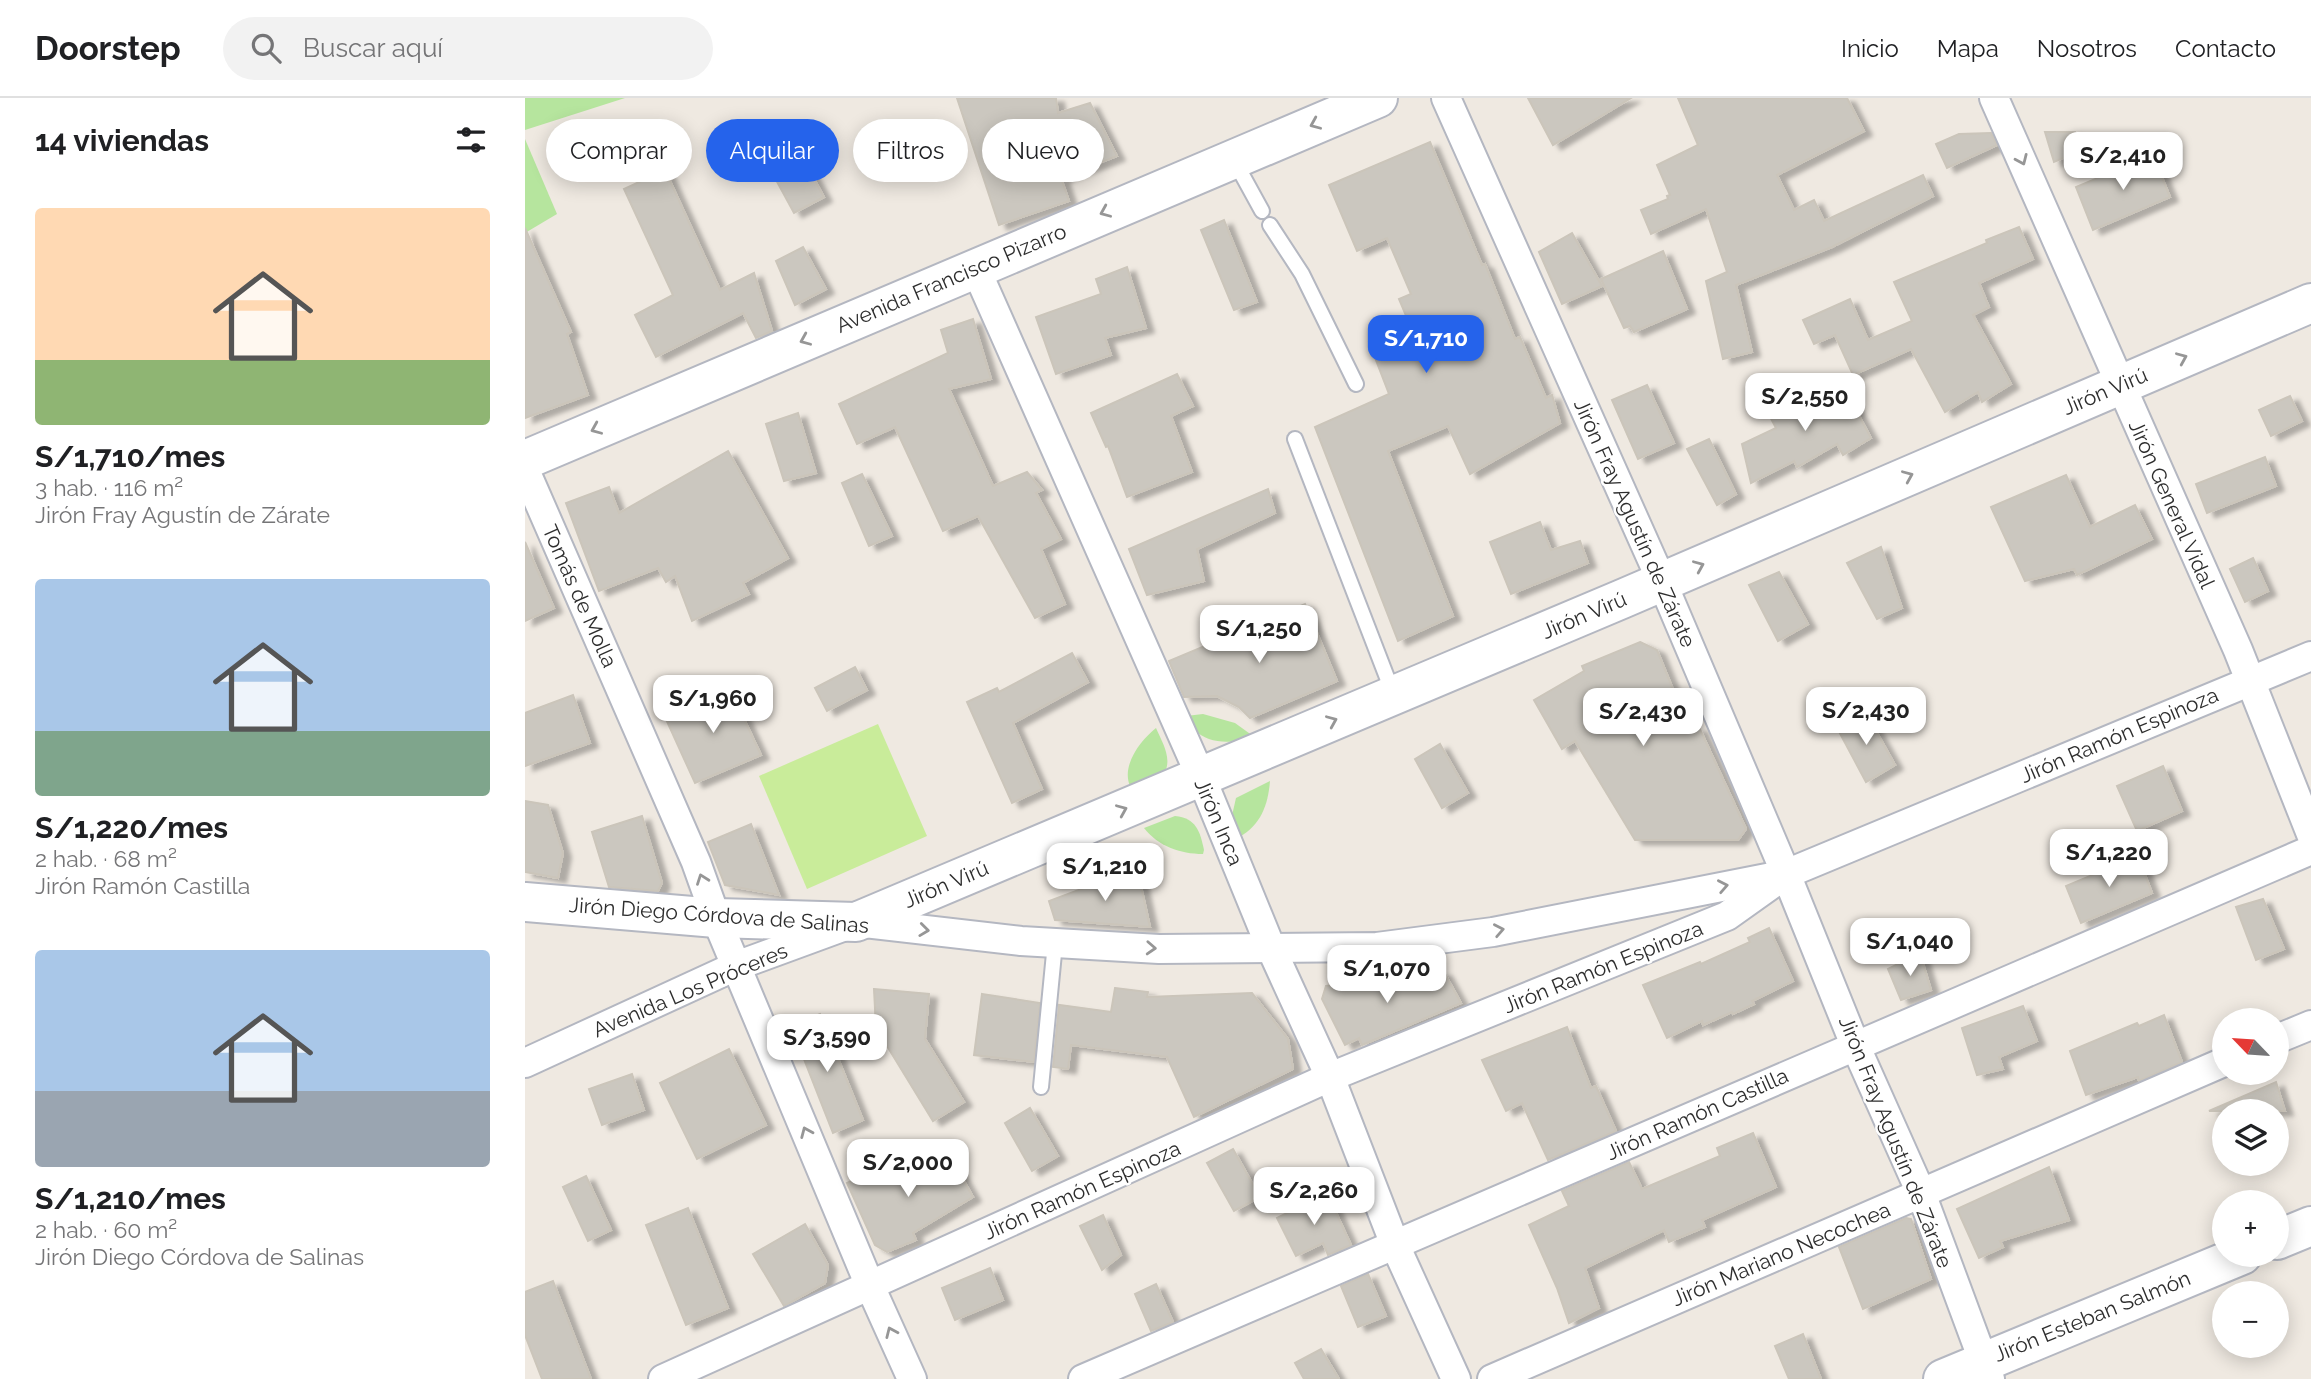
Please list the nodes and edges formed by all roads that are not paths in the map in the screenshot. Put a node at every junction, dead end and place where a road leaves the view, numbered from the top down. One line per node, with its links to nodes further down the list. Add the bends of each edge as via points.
1 (1378, 98): 4 (main road, Avenida Francisco Pizarro, one-way to 4)
2 (1446, 98): 14 (street, Jirón Fray Agustín de Zárate)
3 (1994, 98): 10 (street, Jirón General Vidal, one-way to 10)
4 (1233, 159): 5 (lane); 7 (main road, Avenida Francisco Pizarro, one-way to 7)
5 (1262, 211)
6 (1270, 225): 9 (lane, via 1302,274)
7 (975, 267): 12 (main road, Avenida Francisco Pizarro, one-way to 12); 18 (street, Jirón Inca)
8 (2311, 303): 10 (main road, Jirón Virú, one-way to 8)
9 (1356, 384)
10 (2119, 385): 14 (main road, Jirón Virú, one-way to 10); 16 (street, Jirón General Vidal)
11 (1295, 439): 17 (lane)
12 (525, 460)
13 (525, 470): 23 (street, Tomás de Molla, one-way to 13, via 696,862)
14 (1662, 582): 17 (main road, Jirón Virú); 21 (street, Jirón Fray Agustín de Zárate)
15 (2311, 656): 16 (street, Jirón Ramón Espinoza)
16 (2249, 681): 19 (street, Jirón General Vidal); 21 (street, Jirón Ramón Espinoza)
17 (1394, 695): 18 (main road, Jirón Virú, one-way to 17)
18 (1201, 777): 24 (main road, Jirón Virú, one-way to 18); 26 (street, Jirón Inca)
19 (2311, 834)
20 (2311, 850): 30 (street, Jirón Ramón Castilla)
21 (1786, 874): 26 (street, Jirón Diego Córdova de Salinas, one-way to 21, via 1377,947 1493,932); 30 (street, Jirón Fray Agustín de Zárate); 33 (street, Jirón Ramón Espinoza, via 1727,916)
22 (525, 902): 23 (main road, Jirón Diego Córdova de Salinas)
23 (716, 918): 24 (main road, Jirón Diego Córdova de Salinas); 27 (street, Tomás de Molla)
24 (856, 922): 25 (street, Jirón Diego Córdova de Salinas, one-way to 25); 27 (street, Avenida Los Próceres)
25 (1055, 943): 26 (street, Jirón Diego Córdova de Salinas, one-way to 26, via 1159,949); 34 (lane)
26 (1272, 948): 33 (street, Jirón Inca)
27 (736, 966): 31 (street, Avenida Los Próceres); 40 (street, Tomás de Molla, one-way to 27)
28 (2311, 1025): 29 (street)
29 (2289, 1035)
30 (1855, 1045): 35 (street, Jirón Fray Agustín de Zárate); 38 (street, Jirón Ramón Castilla)
31 (525, 1063)
32 (2212, 1067): 35 (street, Jirón Mariano Necochea)
33 (1330, 1077): 38 (street, Jirón Inca); 40 (street, Jirón Ramón Espinoza)
34 (1041, 1087)
35 (1921, 1193): 41 (street, Jirón Fray Agustín de Zárate); 46 (street, Jirón Mariano Necochea)
36 (2311, 1226): 37 (main road)
37 (2289, 1235)
38 (1395, 1245): 44 (street, Jirón Ramón Castilla); 45 (street, Jirón Inca)
39 (2215, 1267): 41 (main road, Jirón Esteban Salmón)
40 (870, 1286): 42 (street, Jirón Ramón Espinoza); 43 (street, Tomás de Molla, one-way to 40)
41 (1986, 1370): 47 (main road, Jirón Esteban Salmón)
42 (663, 1379)
43 (912, 1379)
44 (1083, 1379)
45 (1456, 1379)
46 (1492, 1379)
47 (1943, 1379)

